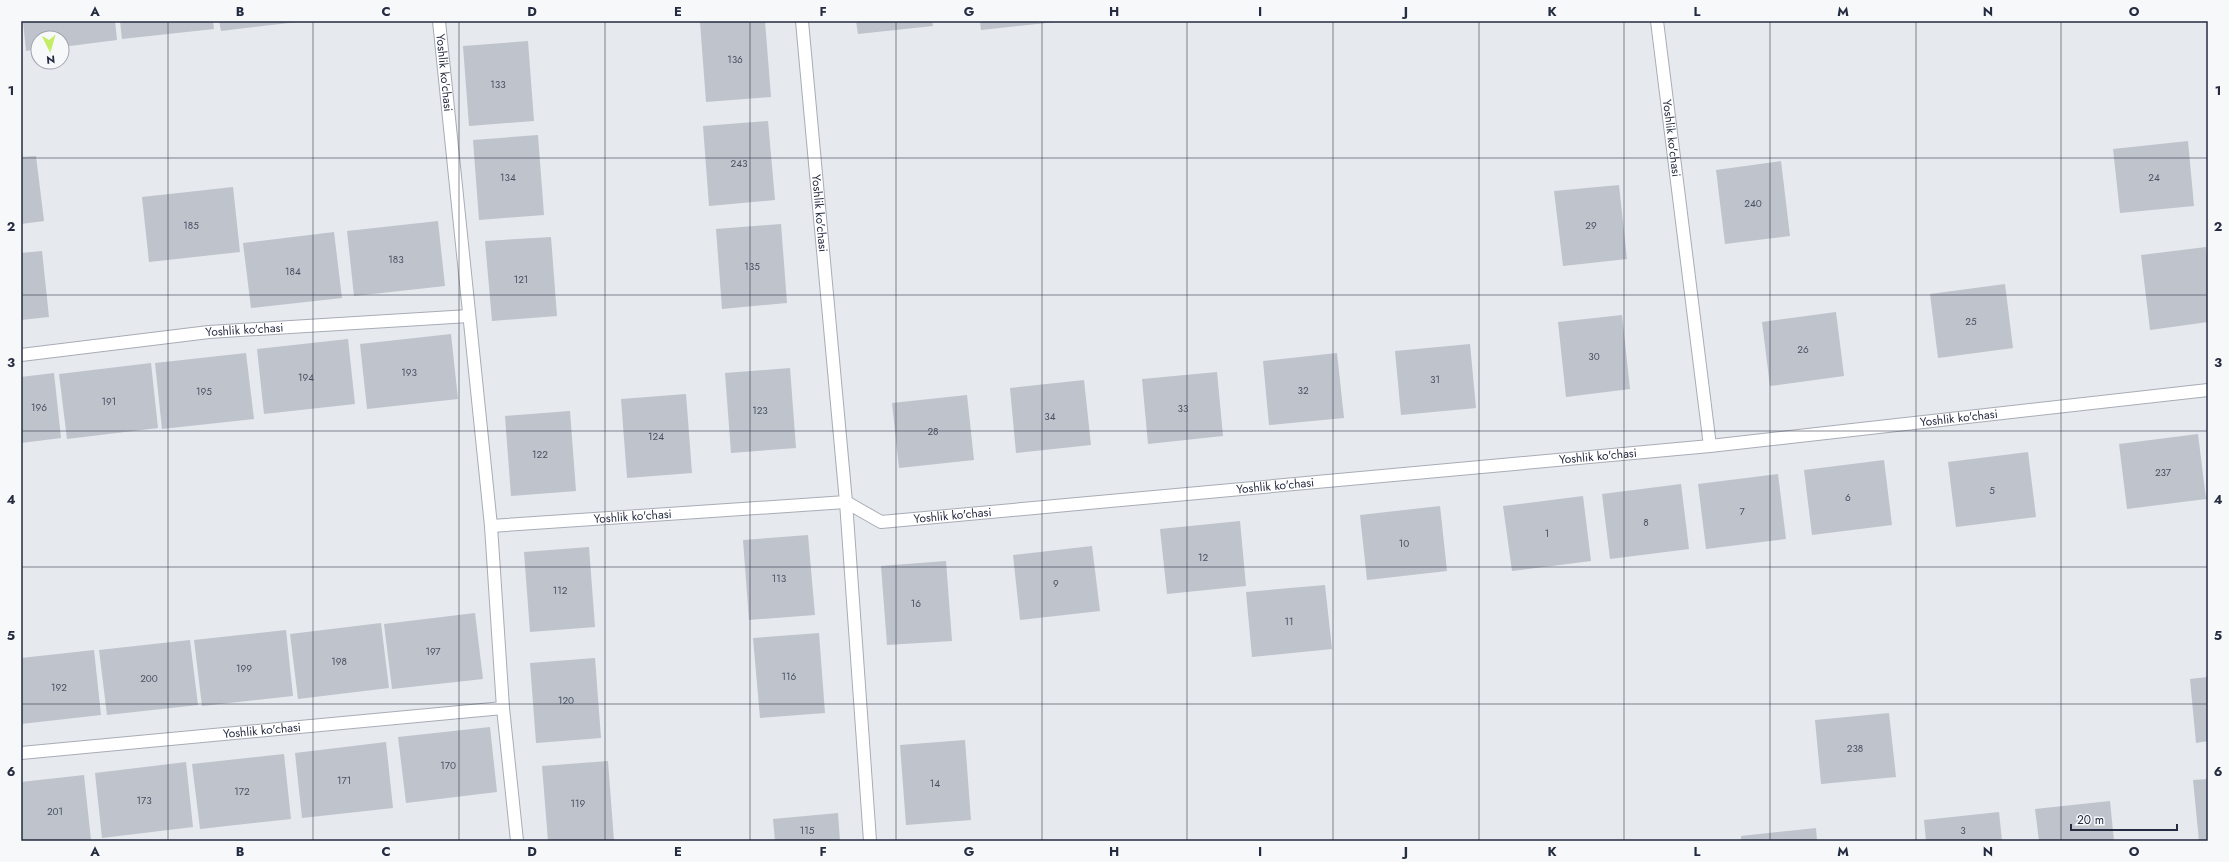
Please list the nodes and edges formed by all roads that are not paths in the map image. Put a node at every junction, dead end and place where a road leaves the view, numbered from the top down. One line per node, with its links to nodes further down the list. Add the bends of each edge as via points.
1 (439, 21): 4 (street, Yoshlik ko'chasi)
2 (802, 21): 8 (street, Yoshlik ko'chasi)
3 (1657, 21): 7 (street, Yoshlik ko'chasi)
4 (469, 316): 5 (street, Yoshlik ko'chasi, via 209,332); 9 (street, Yoshlik ko'chasi)
5 (21, 355)
6 (2208, 390): 7 (street, Yoshlik ko'chasi)
7 (1710, 446): 8 (street, Yoshlik ko'chasi, via 881,522)
8 (846, 502): 9 (street, Yoshlik ko'chasi); 13 (street, Yoshlik ko'chasi)
9 (491, 526): 10 (street, Yoshlik ko'chasi)
10 (503, 708): 11 (street, Yoshlik ko'chasi); 12 (street, Yoshlik ko'chasi)
11 (21, 753)
12 (517, 841)
13 (870, 841)

